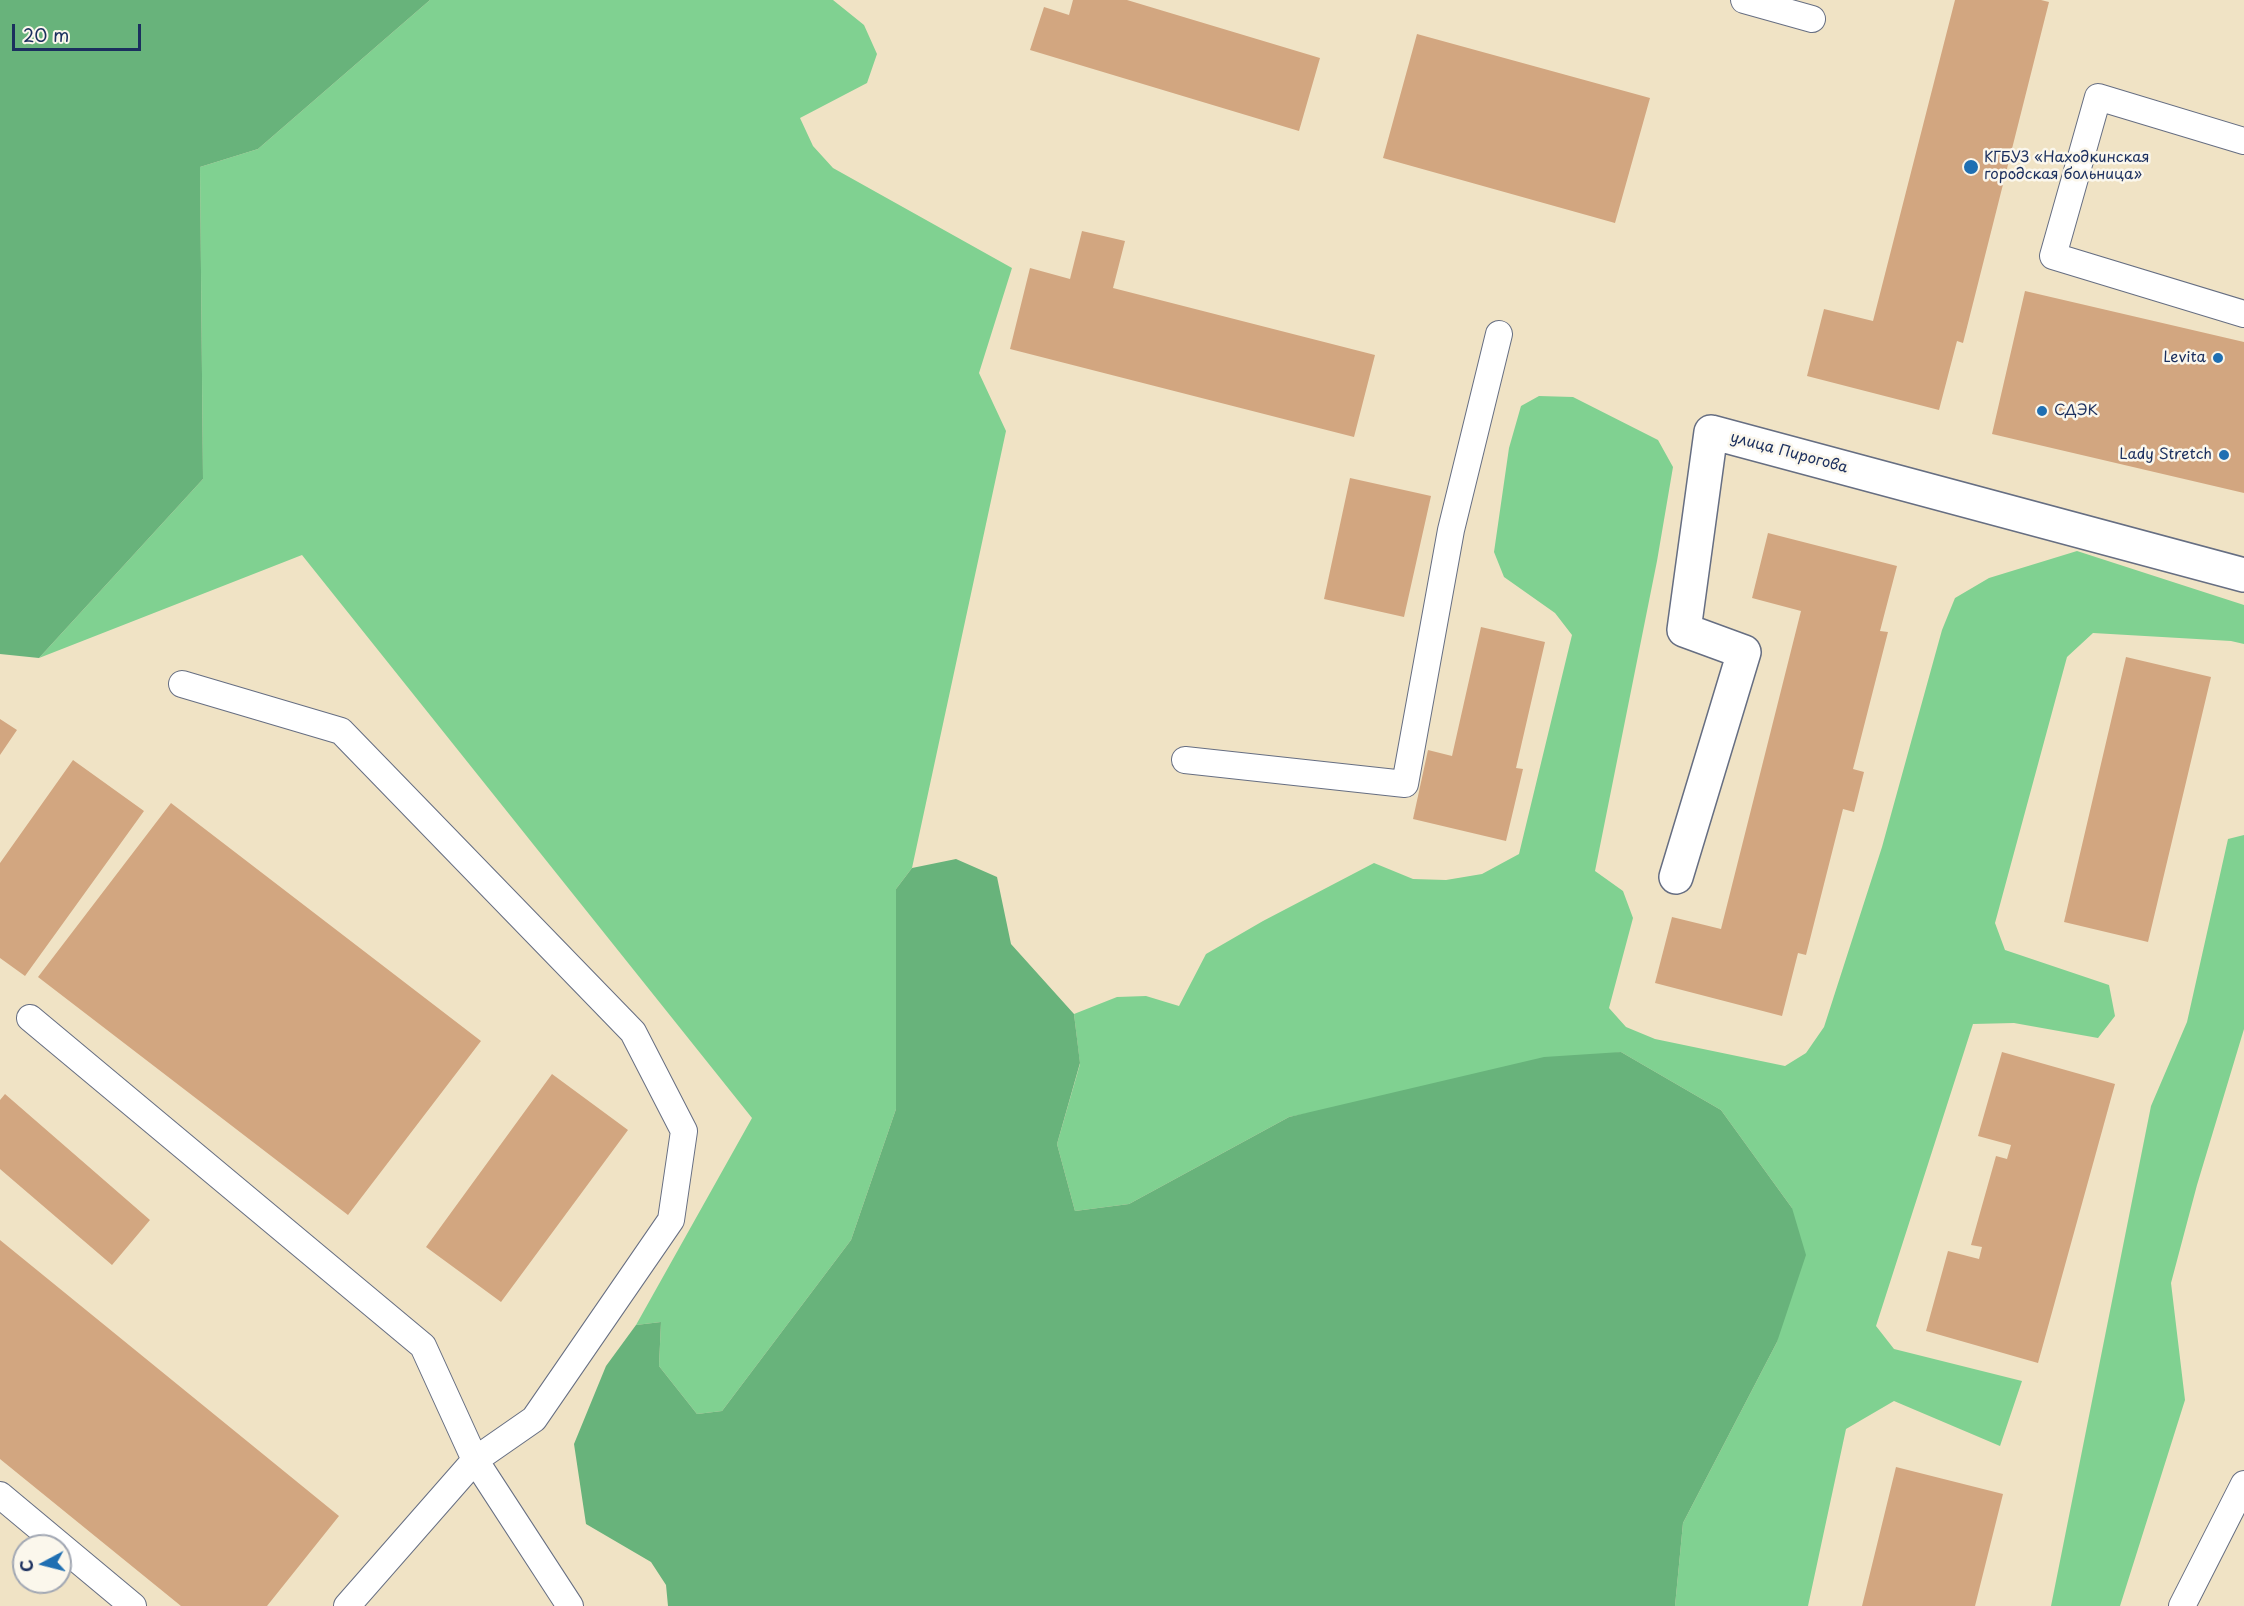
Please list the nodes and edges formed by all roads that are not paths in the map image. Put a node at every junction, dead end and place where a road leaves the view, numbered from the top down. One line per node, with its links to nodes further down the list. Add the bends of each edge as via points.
1 (1744, 0): 2 (lane)
2 (1812, 19)
3 (2244, 141): 4 (lane, via 2098,96 2053,256)
4 (2244, 314)
5 (1499, 334): 8 (lane, via 1451,530 1406,784)
6 (2244, 575): 9 (street, улица Пирогова, via 1711,432 1684,630 1744,652)
7 (182, 684): 11 (lane, via 341,731 633,1032 684,1131 671,1220 534,1419)
8 (1185, 760)
9 (1676, 877)
10 (30, 1018): 11 (lane, via 423,1346)
11 (475, 1460): 15 (lane); 16 (lane)
12 (2244, 1484): 17 (lane)
13 (0, 1495): 14 (lane)
14 (133, 1606)
15 (347, 1606)
16 (570, 1606)
17 (2182, 1606)

